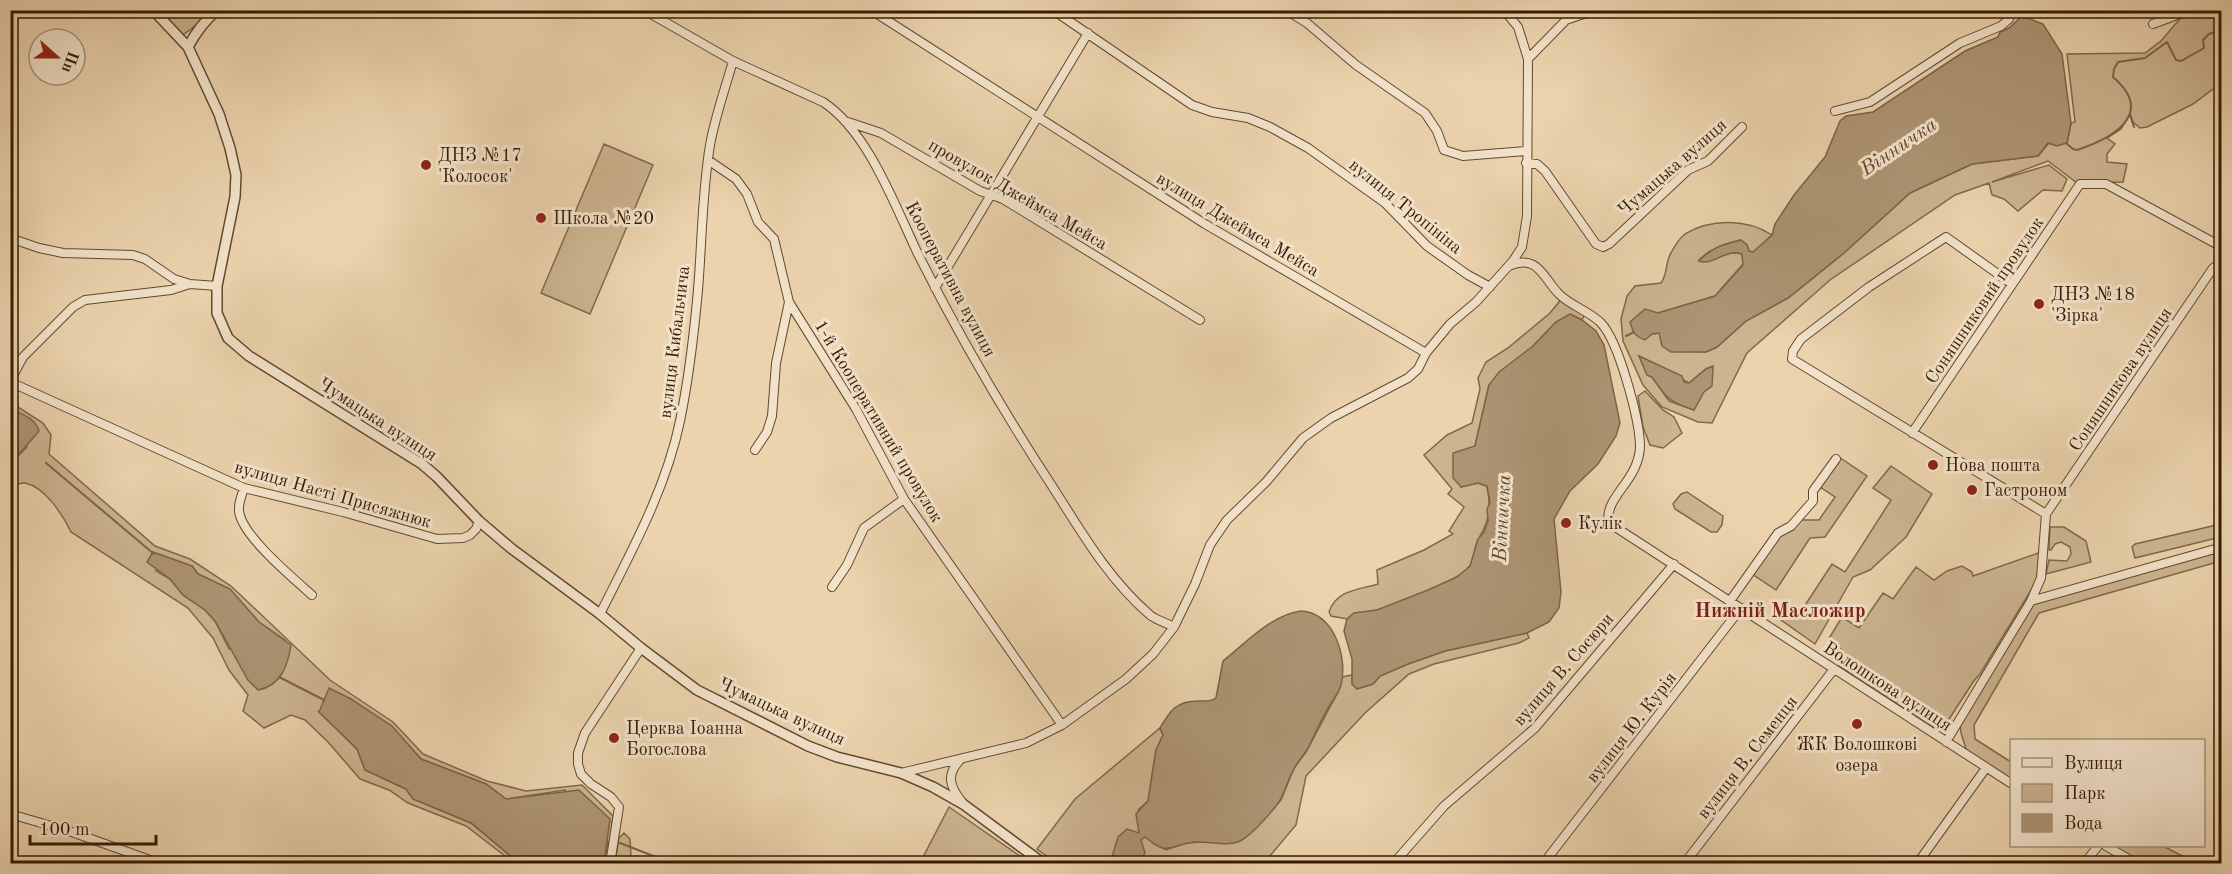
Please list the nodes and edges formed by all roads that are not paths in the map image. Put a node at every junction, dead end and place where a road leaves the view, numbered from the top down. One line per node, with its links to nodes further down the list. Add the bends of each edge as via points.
1 (153, 10): 13 (street, Чумацька вулиця)
2 (217, 10): 13 (street, via 195,32)
3 (644, 10): 15 (street, Кооперативна вулиця)
4 (871, 10): 17 (street, вулиця Джеймса Мейса)
5 (1053, 10): 12 (street, вулиця Тропініна)
6 (1286, 10): 20 (street, via 1425,113 1444,150 1463,156)
7 (1504, 10): 14 (street, Чумацька вулиця, via 1518,27)
8 (1595, 10): 14 (street, via 1566,20)
9 (2013, 10): 16 (street, via 2001,26 1960,43 1870,102)
10 (2190, 10): 11 (street)
11 (2153, 24)
12 (1088, 33): 17 (street); 31 (street, вулиця Тропініна, via 1192,105 1248,118 1308,148 1385,203 1427,246)
13 (188, 47): 30 (street, Чумацька вулиця, via 219,114 236,175)
14 (1528, 59): 20 (street, Чумацька вулиця)
15 (733, 61): 18 (street, Кооперативна вулиця, via 823,102); 21 (street, вулиця Кибальчича)
16 (1835, 111)
17 (1038, 116): 23 (street); 35 (street, вулиця Джеймса Мейса, via 1205,224)
18 (848, 122): 23 (street, провулок Джеймса Мейса, via 892,139); 32 (street, Кооперативна вулиця, via 875,165)
19 (1742, 127): 22 (street, Чумацька вулиця, via 1708,161 1688,170 1603,247 1596,244 1545,171 1537,164)
20 (1526, 151): 22 (street, Чумацька вулиця)
21 (708, 160): 33 (street, 1-й Кооперативний провулок, via 736,179 758,222 774,239); 51 (street, вулиця Кибальчича, via 689,371 680,423 646,523)
22 (1526, 163): 27 (street, Чумацька вулиця, via 1527,216 1522,247)
23 (992, 196): 32 (street); 34 (street, провулок Джеймса Мейса, via 1003,199)
24 (10, 238): 28 (street, via 63,253 133,255)
25 (2222, 247): 29 (street, Соняшниковий провулок, via 2106,184 2080,184)
26 (2222, 263): 42 (street, Соняшникова вулиця, via 2213,268)
27 (1505, 268): 31 (street, Чумацька вулиця); 45 (street, Волошкова вулиця, via 1526,262 1536,266 1560,295 1602,324 1613,341 1640,443 1639,459 1629,480 1609,506 1609,523)
28 (190, 284): 30 (street); 36 (street, via 171,290 85,300 23,357)
29 (2012, 284): 37 (street, Соняшниковий провулок); 37 (street, via 1946,237 1869,287 1801,339 1792,359)
30 (217, 286): 43 (street, Чумацька вулиця, via 217,313 228,338 249,356 422,464)
31 (1490, 287): 35 (street, Чумацька вулиця, via 1450,324)
32 (935, 288): 52 (street, Кооперативна вулиця, via 1009,419 1101,563 1151,616)
33 (789, 302): 38 (street, via 776,363 772,416); 41 (street, 1-й Кооперативний провулок, via 856,410)
34 (1200, 320)
35 (1426, 354): 52 (street, Чумацька вулиця, via 1408,378 1331,418 1303,438 1227,520 1210,545)
36 (10, 381): 40 (street, вулиця Насті Присяжнюк)
37 (1912, 433): 42 (street)
38 (755, 450)
39 (1836, 459): 48 (street, via 1813,491 1813,501 1791,526 1778,533)
40 (244, 488): 43 (street, вулиця Насті Присяжнюк, via 437,539 470,536); 47 (street, via 238,512 243,523 280,567)
41 (904, 499): 46 (street, via 864,528); 55 (street, 1-й Кооперативний провулок)
42 (2046, 514): 49 (street, Соняшникова вулиця, via 2041,578)
43 (479, 521): 51 (street, Чумацька вулиця)
44 (2222, 547): 49 (street)
45 (1674, 564): 48 (street, Волошкова вулиця); 68 (street, вулиця В. Сосюри, via 1535,728 1444,806)
46 (832, 587)
47 (312, 595)
48 (1730, 601): 50 (street, Волошкова вулиця)
49 (2031, 601): 56 (street, Соняшникова вулиця)
50 (1742, 608): 54 (street, Волошкова вулиця); 69 (street, вулиця Ю. Курія)
51 (600, 614): 53 (street, Чумацька вулиця)
52 (1174, 627): 55 (street, Чумацька вулиця, via 1153,654 1126,678)
53 (641, 648): 59 (street, Чумацька вулиця, via 697,690 808,746); 66 (street, via 585,732 578,753 581,774 619,807)
54 (1834, 669): 56 (street, Волошкова вулиця); 70 (street, вулиця В. Семенця)
55 (1062, 725): 57 (street, Чумацька вулиця, via 1026,743)
56 (1946, 742): 58 (street, Волошкова вулиця)
57 (962, 758): 59 (street, Чумацька вулиця); 61 (street, via 952,768 951,779)
58 (1986, 768): 60 (street, Волошкова вулиця); 71 (street)
59 (901, 772): 61 (street)
60 (2010, 783)
61 (963, 804): 67 (street)
62 (10, 814): 65 (street)
63 (2097, 847): 72 (street)
64 (2108, 847): 73 (street)
65 (161, 864)
66 (610, 864)
67 (1044, 864)
68 (1393, 864)
69 (1542, 864)
70 (1684, 864)
71 (1917, 864)
72 (2084, 864)
73 (2137, 864)

